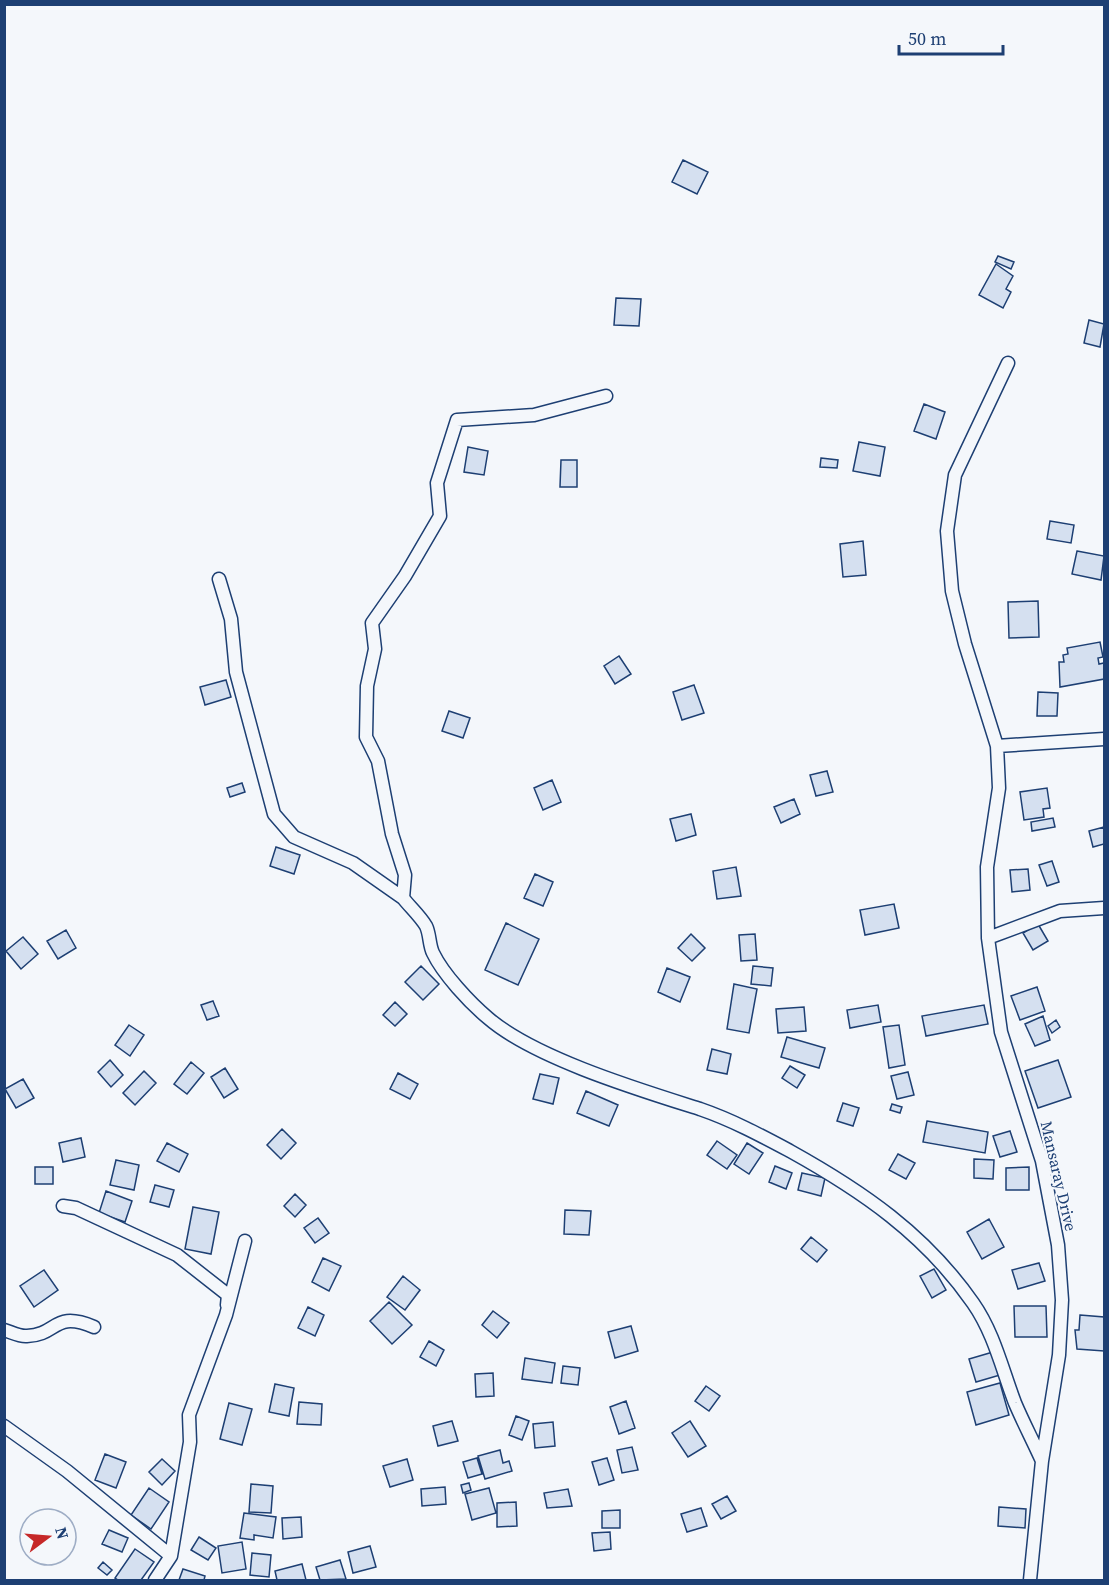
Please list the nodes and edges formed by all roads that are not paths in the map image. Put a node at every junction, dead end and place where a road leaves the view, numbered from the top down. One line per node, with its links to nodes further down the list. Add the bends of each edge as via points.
1 (1008, 363): 5 (street, Mansaray Drive, via 955,476 947,531 952,591)
2 (606, 396): 6 (street, via 534,415 457,420 437,483 440,516 372,623 375,648 367,686 366,737 378,761 392,834 405,874)
3 (219, 579): 6 (street, via 231,620 236,672 274,814 294,837 353,863)
4 (1104, 739): 5 (street)
5 (997, 746): 8 (street, Mansaray Drive, via 998,798 987,867)
6 (403, 898): 15 (street, via 427,927 437,959 489,1020 533,1046 575,1064 732,1120 841,1179 897,1219 974,1304 996,1347)
7 (1104, 908): 8 (street, via 1060,910)
8 (987, 938): 15 (street, Mansaray Drive, via 1001,1032 1042,1161 1058,1245 1062,1299 1059,1355)
9 (63, 1206): 11 (street, via 76,1208 177,1255 228,1295)
10 (245, 1241): 11 (street)
11 (226, 1315): 16 (street, via 189,1415 190,1442)
12 (94, 1327): 13 (street, via 75,1319 25,1337)
13 (4, 1330)
14 (4, 1426): 16 (street, via 67,1471)
15 (1041, 1461): 18 (street, Mansaray Drive)
16 (171, 1556): 17 (street)
17 (155, 1581)
18 (1030, 1581)

